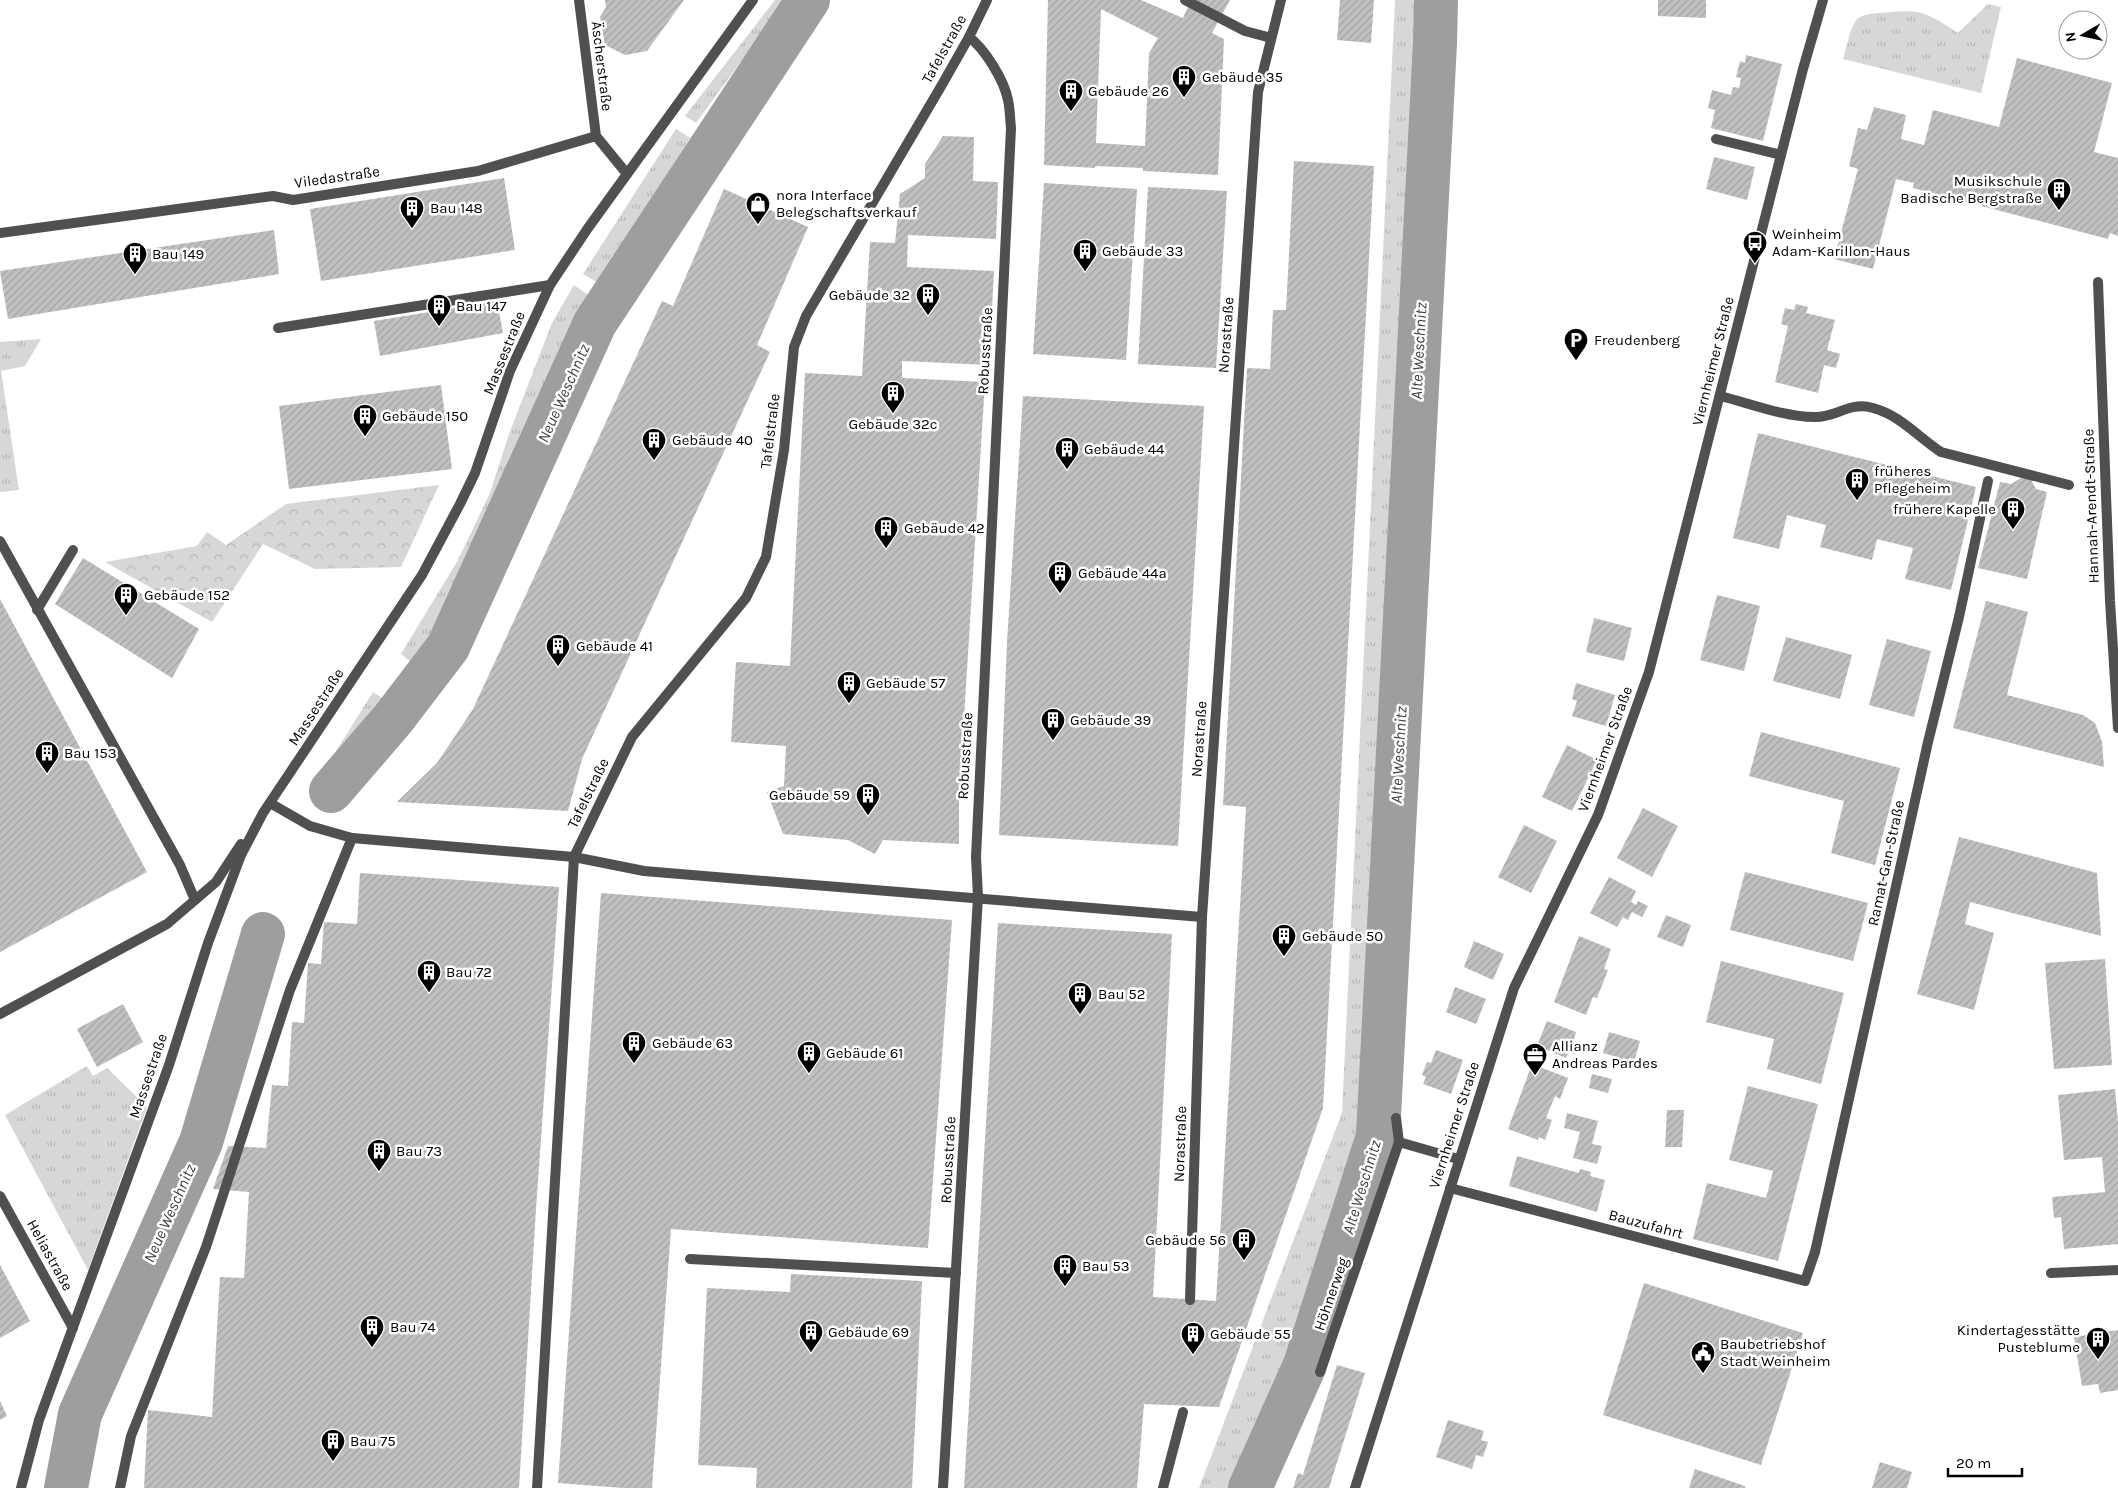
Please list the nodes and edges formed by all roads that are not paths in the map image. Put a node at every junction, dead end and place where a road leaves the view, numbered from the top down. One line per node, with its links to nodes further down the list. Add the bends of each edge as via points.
1 (579, 0): 9 (street, Äscherstraße)
2 (753, 0): 12 (street, Massestraße)
3 (987, 0): 7 (street, Tafelstraße)
4 (1185, 0): 8 (street, via 1245,31)
5 (1280, 0): 8 (street, Norastraße)
6 (1823, 0): 11 (street, Viernheimer Straße)
7 (969, 37): 27 (street, Tafelstraße, via 806,316 794,347 784,450 766,557 761,569 746,598 632,737); 28 (street, Robusstraße, via 995,69 1008,99 1011,128 976,857)
8 (1271, 38): 30 (street, Norastraße, via 1258,92)
9 (596, 136): 12 (street); 13 (street, Viledastraße, via 468,172 293,200 273,196)
10 (1716, 139): 11 (street)
11 (1781, 155): 17 (street, Viernheimer Straße)
12 (627, 174): 15 (street, Massestraße)
13 (0, 233)
14 (2098, 282): 23 (street, Hannah-Arendt-Straße)
15 (550, 285): 16 (street); 24 (street, Massestraße, via 510,371 475,473 452,520 422,575)
16 (278, 328)
17 (1720, 396): 19 (street, via 1800,416 1830,416 1844,408 1860,405 1876,408 1902,422 1941,452); 34 (street, Viernheimer Straße, via 1649,672 1598,815 1514,988)
18 (1988, 481): 37 (street, Ramat-Gan-Straße)
19 (2069, 485)
20 (0, 541): 22 (street)
21 (73, 550): 22 (street)
22 (37, 610): 29 (street, via 180,865)
23 (2118, 728)
24 (270, 803): 25 (street, Massestraße); 26 (street, via 310,826)
25 (263, 813): 29 (street, via 216,882); 43 (street, Massestraße, via 242,854 215,924 169,1065)
26 (352, 838): 27 (street); 47 (street, via 290,990 206,1247 131,1436)
27 (574, 857): 28 (street, via 644,871); 48 (street)
28 (978, 897): 30 (street); 40 (street, Robusstraße)
29 (195, 900): 31 (street, via 167,924)
30 (1202, 917): 42 (street, Norastraße)
31 (0, 1014)
32 (1396, 1118): 33 (street, Höhnerweg)
33 (1399, 1142): 34 (street); 44 (street, Höhnerweg)
34 (1458, 1159): 35 (street, Viernheimer Straße)
35 (1450, 1188): 37 (street, Bauzufahrt, via 1805,1281); 51 (street, Viernheimer Straße)
36 (0, 1196): 43 (street, Heliastraße)
37 (1815, 1252)
38 (690, 1259): 40 (street)
39 (2118, 1270): 41 (street)
40 (956, 1273): 49 (street, Robusstraße)
41 (2051, 1273)
42 (1190, 1300)
43 (73, 1328): 46 (street, Massestraße, via 39,1420)
44 (1320, 1372)
45 (1183, 1412): 50 (street)
46 (20, 1488)
47 (120, 1488)
48 (537, 1488)
49 (944, 1488)
50 (1163, 1488)
51 (1354, 1488)

